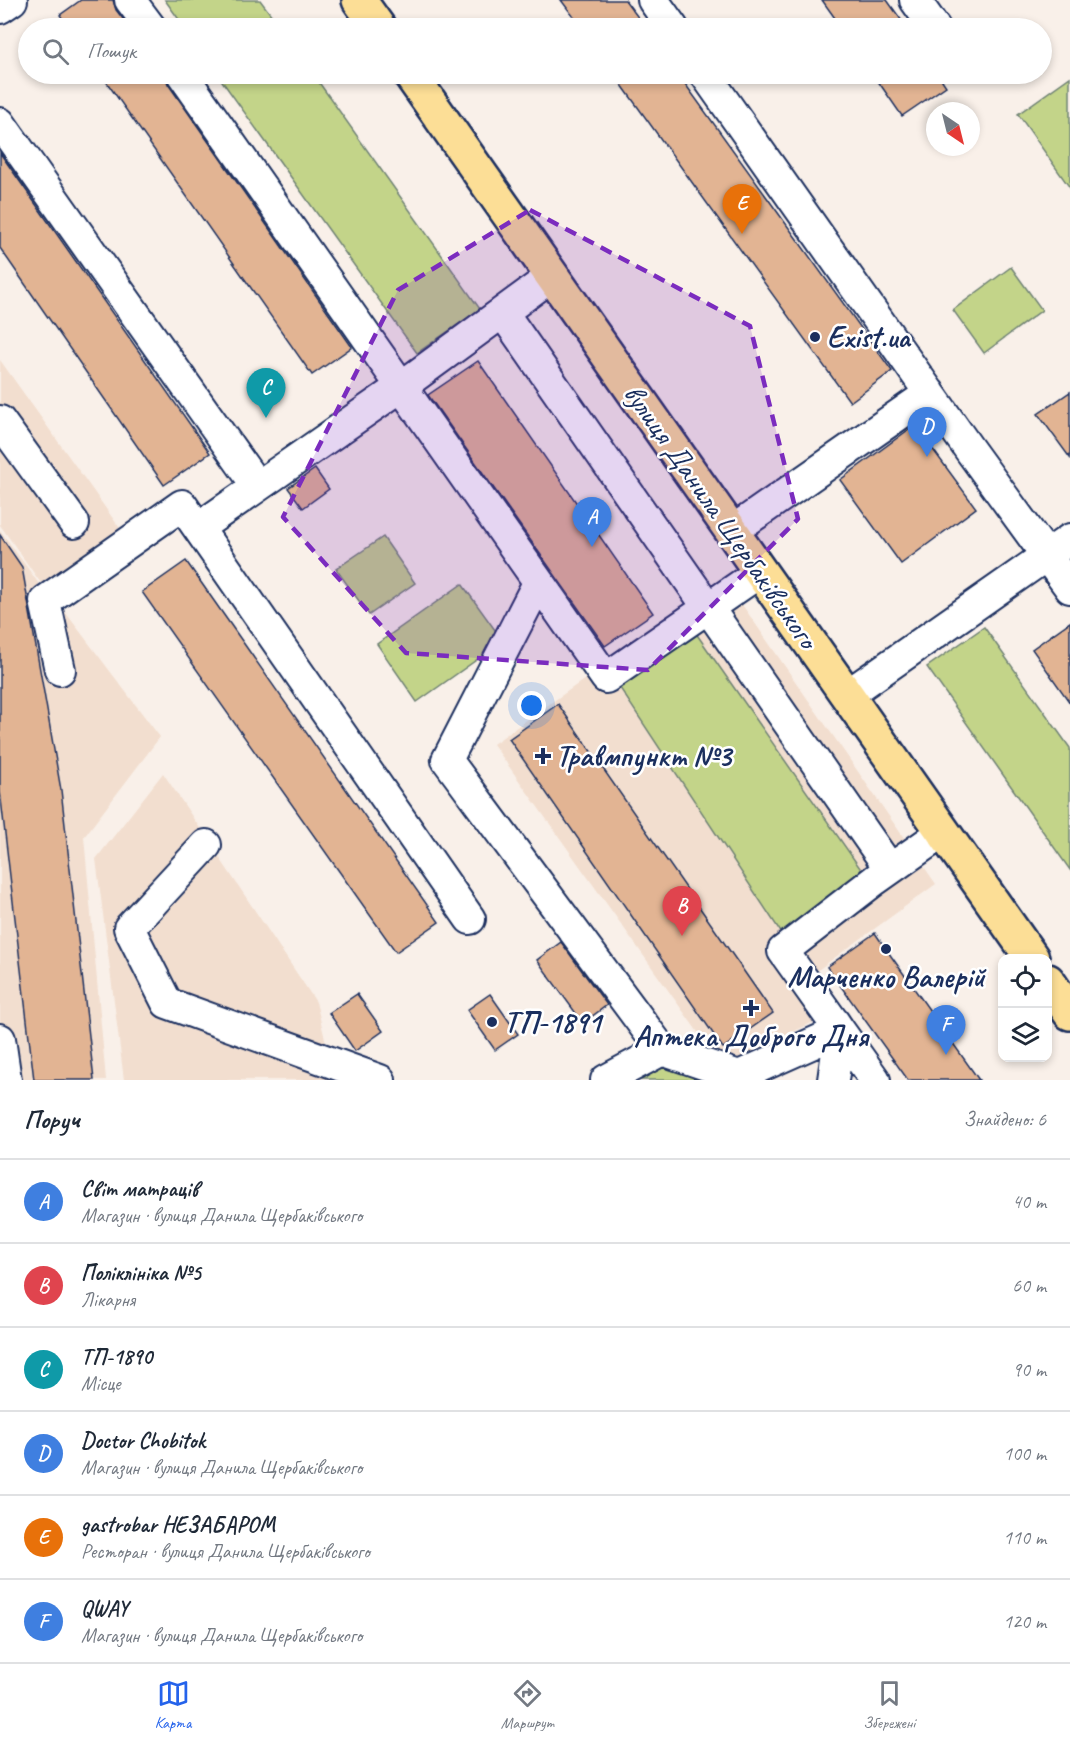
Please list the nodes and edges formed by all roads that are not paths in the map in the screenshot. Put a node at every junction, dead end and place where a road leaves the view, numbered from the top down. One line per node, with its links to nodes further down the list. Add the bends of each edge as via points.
1 (12, 0): 6 (lane)
2 (130, 0): 7 (lane)
3 (359, 0): 8 (main road)
4 (653, 0): 9 (lane)
5 (915, 0): 10 (lane)
6 (0, 8)
7 (143, 18)
8 (372, 18)
9 (666, 18)
10 (928, 18)
11 (189, 84): 17 (lane)
12 (417, 84): 15 (main road, вулиця Данила Щербаківського)
13 (712, 84): 18 (lane)
14 (0, 123): 20 (lane)
15 (552, 276): 16 (lane); 23 (main road, вулиця Данила Щербаківського)
16 (503, 313): 17 (lane); 28 (lane)
17 (402, 386): 20 (lane); 26 (lane)
18 (930, 393): 23 (lane); 24 (lane)
19 (0, 421): 21 (lane)
20 (257, 486): 22 (lane)
21 (74, 523)
22 (198, 528): 29 (lane, via 182,505 45,601); 34 (lane)
23 (732, 531): 25 (main road, вулиця Данила Щербаківського)
24 (1058, 547): 27 (lane); 30 (lane)
25 (760, 572): 28 (lane); 30 (main road, вулиця Данила Щербаківського)
26 (538, 583): 28 (lane, via 606,678); 40 (lane, via 447,760)
27 (1070, 588)
28 (708, 608): 33 (lane)
29 (60, 670)
30 (847, 695): 31 (main road, вулиця Данила Щербаківського)
31 (943, 832): 33 (lane); 35 (main road, вулиця Данила Щербаківського)
32 (206, 845): 42 (lane, via 129,928 166,1003)
33 (890, 869): 38 (lane, via 783,951)
34 (471, 919)
35 (1029, 954)
36 (1052, 988): 37 (main road)
37 (1070, 1013)
38 (840, 1031): 40 (lane, via 739,1076); 44 (lane); 45 (lane)
39 (0, 1039): 41 (lane)
40 (662, 1050): 43 (lane)
41 (6, 1080)
42 (380, 1080)
43 (606, 1080)
44 (833, 1080)
45 (875, 1080)

